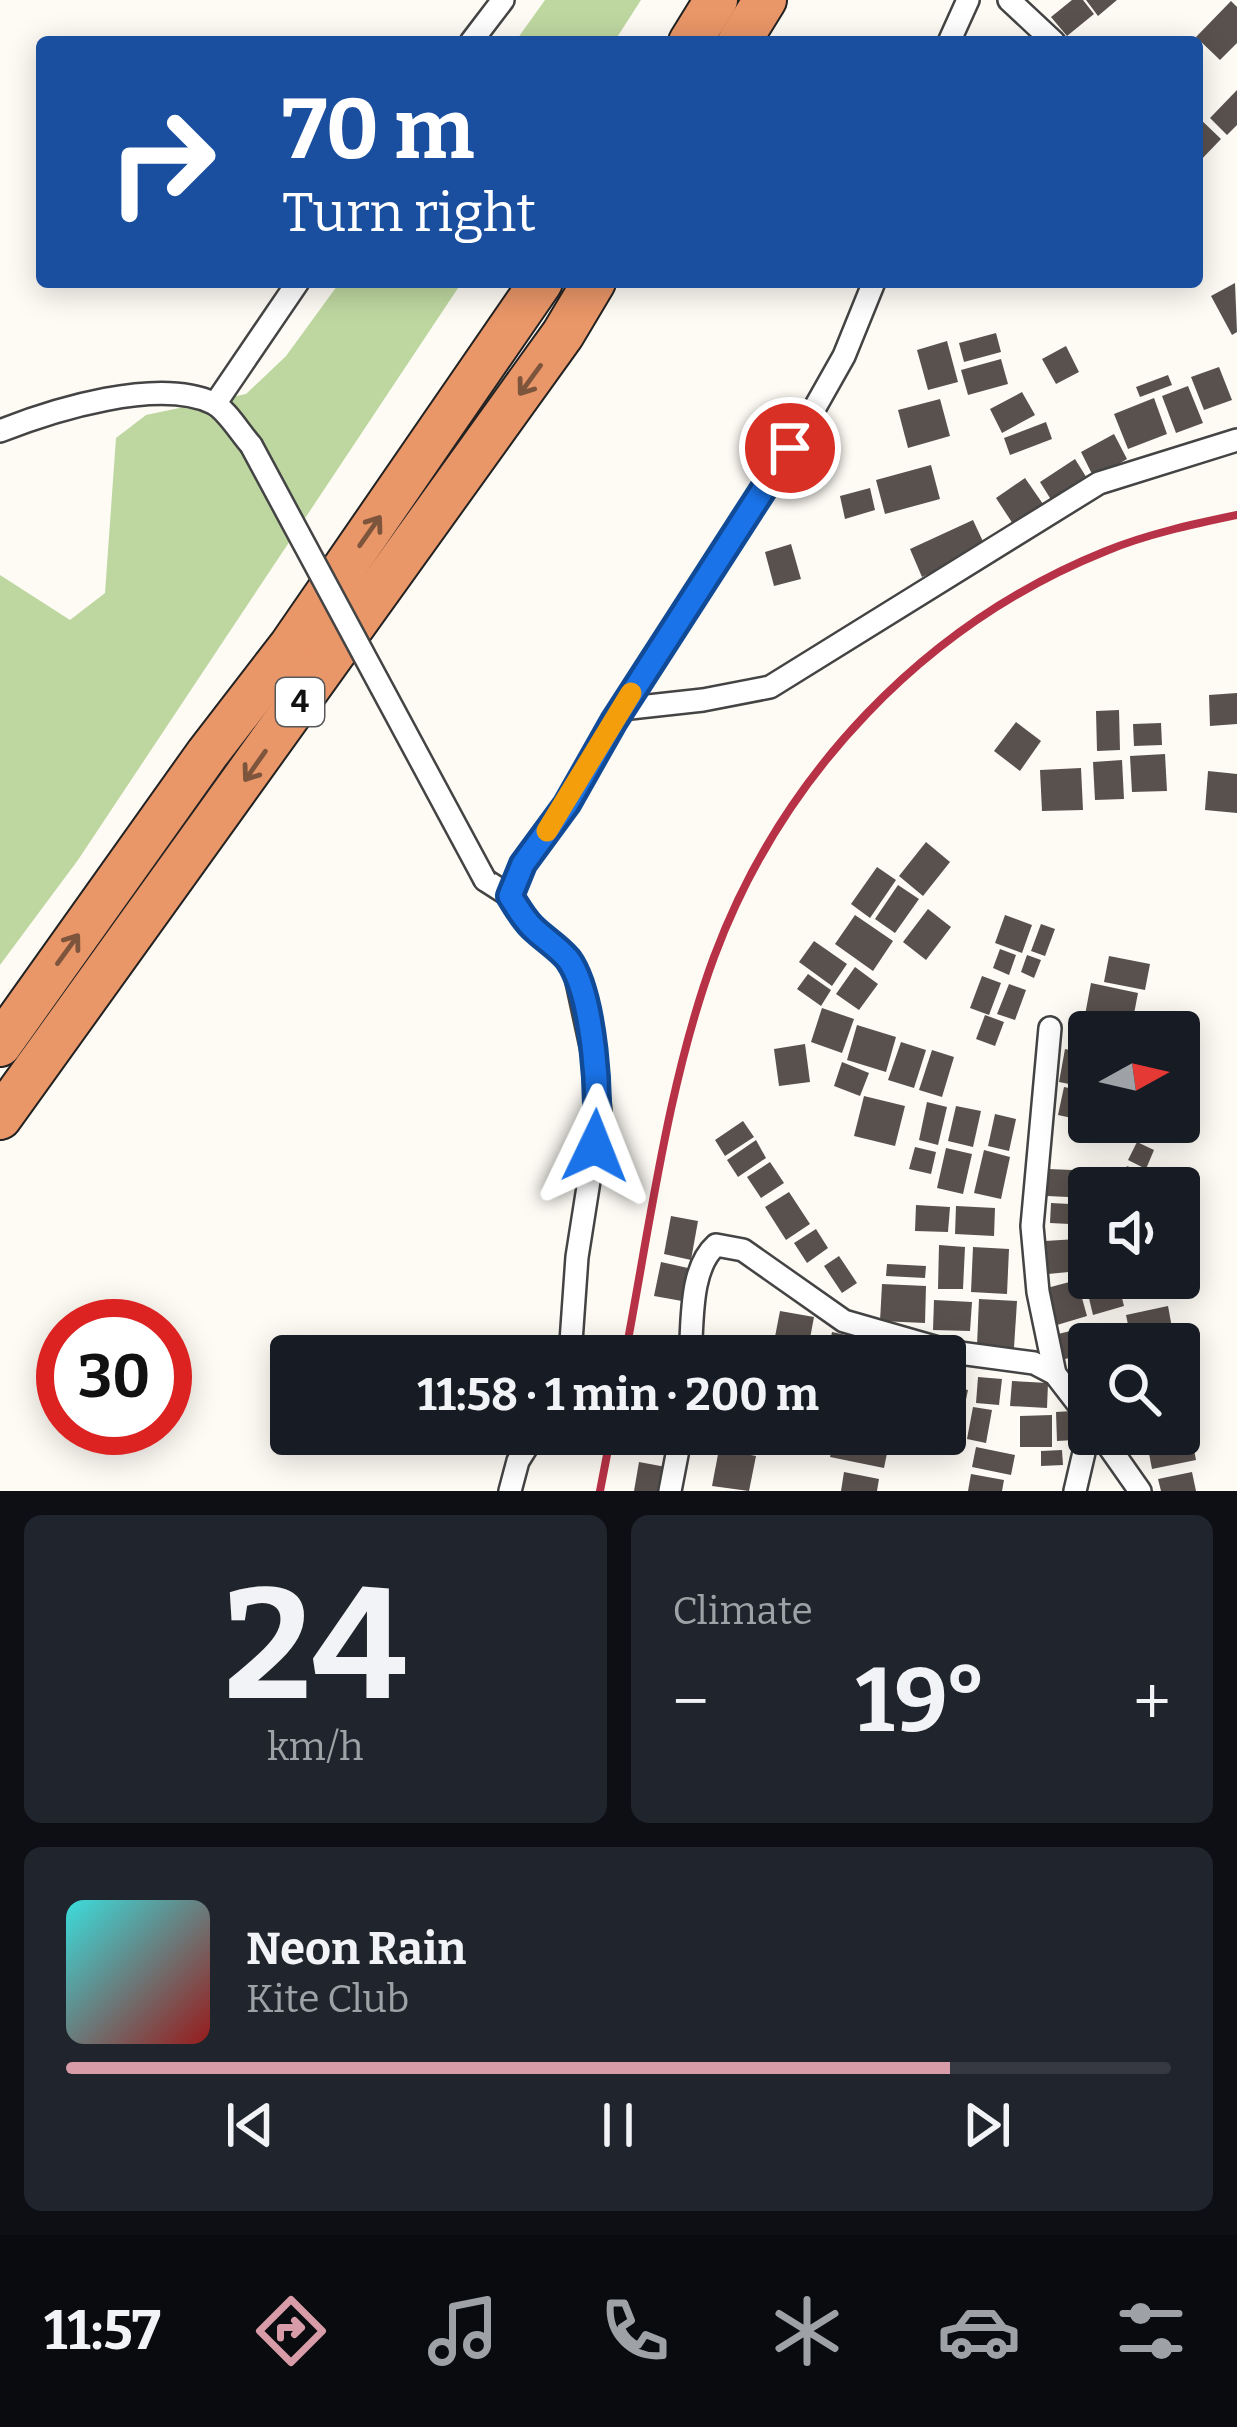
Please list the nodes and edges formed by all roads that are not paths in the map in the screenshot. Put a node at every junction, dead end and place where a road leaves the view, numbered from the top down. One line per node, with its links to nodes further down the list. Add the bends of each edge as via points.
1 (503, 0): 6 (street)
2 (716, 0): 7 (highway)
3 (764, 0): 8 (highway)
4 (968, 0): 9 (street)
5 (1009, 0): 10 (street)
6 (476, 36)
7 (694, 36)
8 (743, 36)
9 (952, 36)
10 (1048, 36)
11 (294, 288): 15 (street)
12 (537, 288): 21 (highway, 4, one-way to 12)
13 (590, 288): 22 (highway, 4, one-way to 22)
14 (872, 288): 18 (street, via 809,418)
15 (215, 404): 16 (street, via 166,394 105,401); 19 (street, bridge, via 251,446 485,880)
16 (0, 431)
17 (1237, 440): 18 (street, via 1099,483 770,686)
18 (621, 709): 19 (street)
19 (510, 896): 23 (street, via 574,968 594,1060 600,1111)
20 (1049, 1028): 27 (street, via 1032,1226)
21 (0, 1045)
22 (0, 1118)
23 (571, 1335)
24 (692, 1335): 25 (street, via 699,1276 716,1245 742,1250 844,1321)
25 (893, 1335)
26 (966, 1354): 27 (street)
27 (1054, 1374): 28 (street)
28 (1068, 1392)
29 (522, 1455): 33 (street)
30 (677, 1455): 34 (street)
31 (1083, 1455): 35 (street)
32 (1115, 1455): 36 (street)
33 (510, 1491)
34 (670, 1491)
35 (1075, 1491)
36 (1140, 1491)

